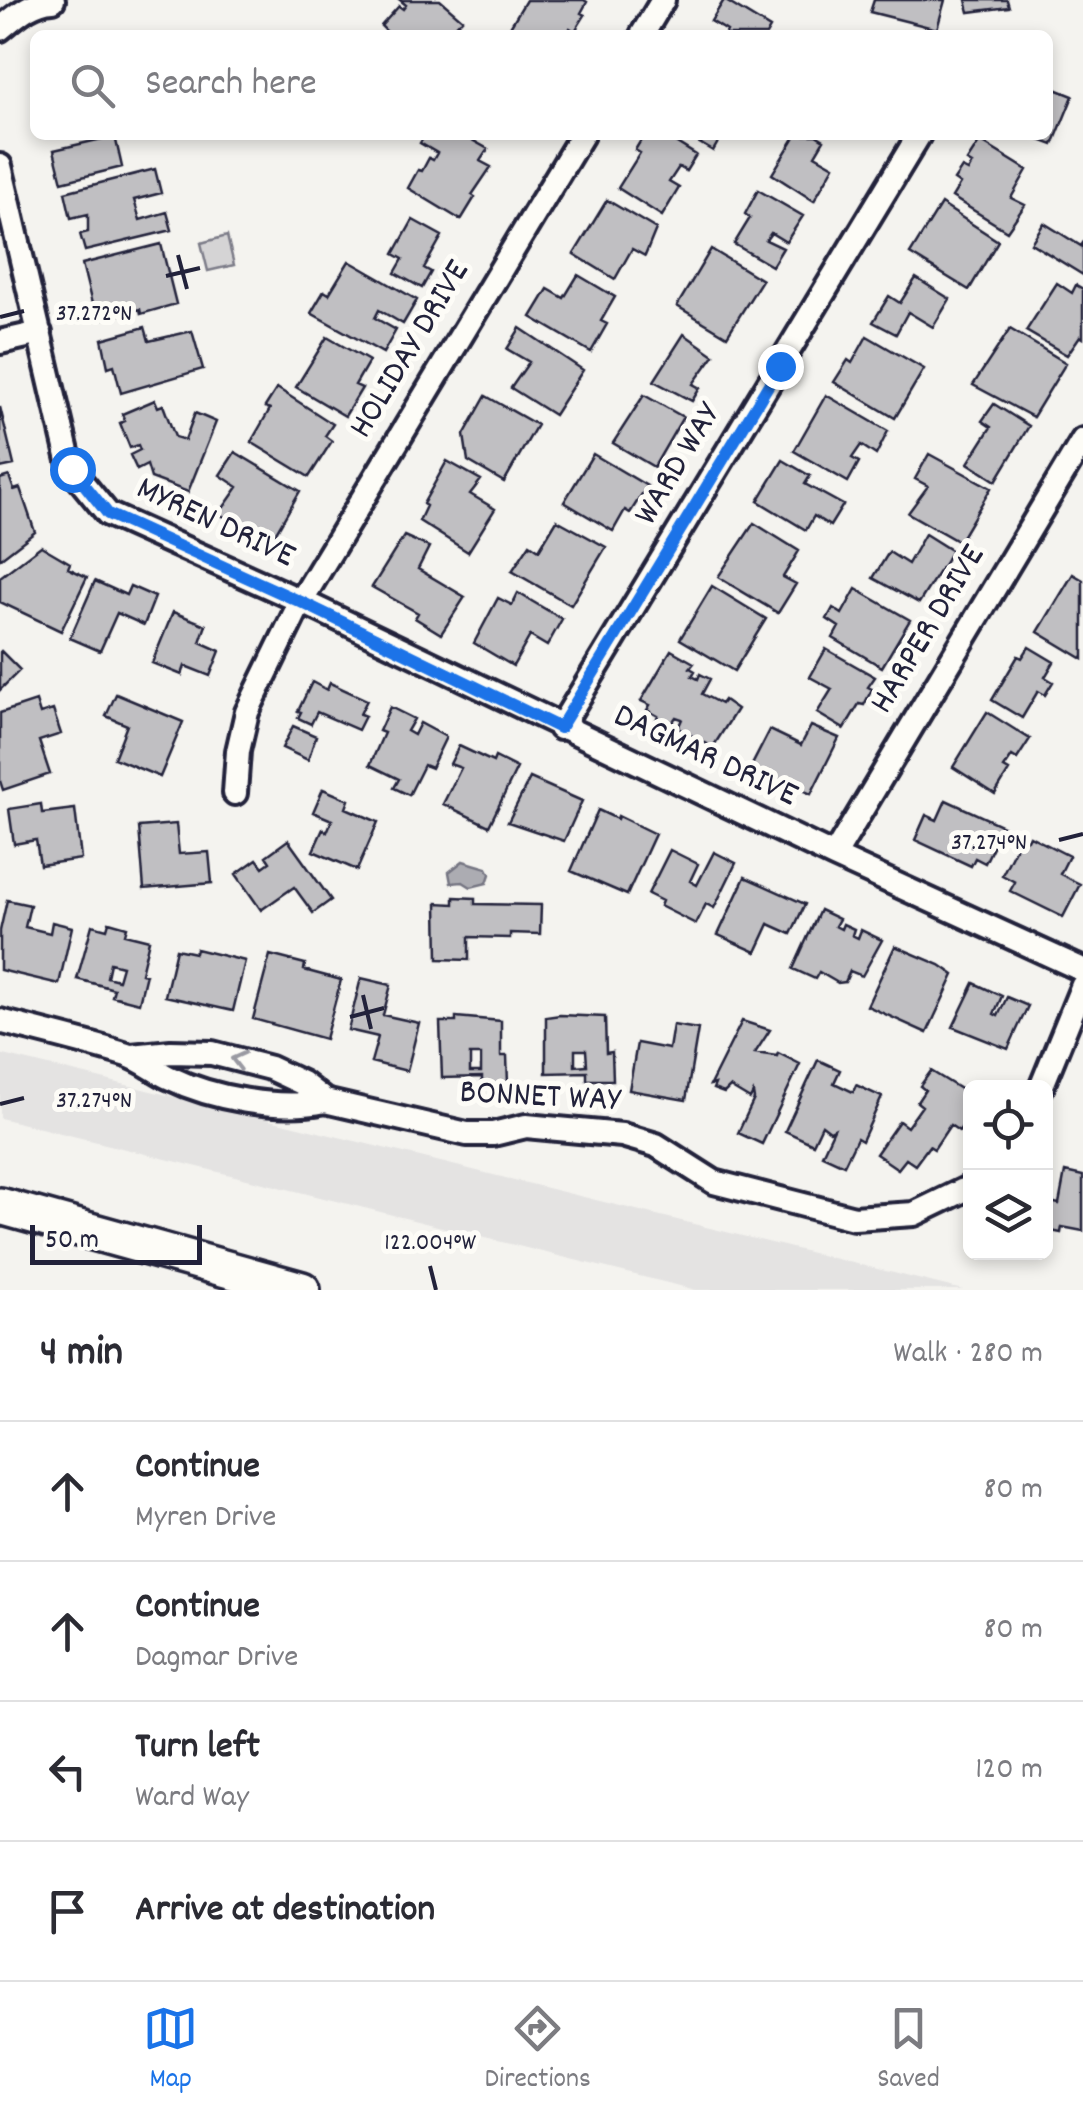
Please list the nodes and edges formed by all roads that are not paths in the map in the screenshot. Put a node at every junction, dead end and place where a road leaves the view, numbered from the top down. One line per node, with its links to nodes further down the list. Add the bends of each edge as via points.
1 (53, 0): 3 (street)
2 (663, 0): 4 (street)
3 (0, 28)
4 (645, 30)
5 (579, 140): 11 (street, HOLIDAY DRIVE)
6 (917, 140): 12 (street, WARD WAY)
7 (0, 166): 8 (street, MYREN DRIVE)
8 (40, 333): 9 (street); 11 (street, MYREN DRIVE, via 72,469 108,514)
9 (0, 342)
10 (1083, 440): 14 (street, HARPER DRIVE)
11 (301, 602): 12 (street, DAGMAR DRIVE); 13 (street, HOLIDAY DRIVE, via 247,712)
12 (560, 728): 14 (street, DAGMAR DRIVE)
13 (235, 793)
14 (834, 856): 15 (street, DAGMAR DRIVE)
15 (1083, 970)
16 (1083, 985): 19 (street)
17 (0, 1021): 18 (street, BONNET WAY)
18 (132, 1056): 20 (street, BONNET WAY, via 204,1090 270,1104); 20 (street, BONNET WAY, one-way to 18, via 270,1068 212,1054)
19 (1044, 1080)
20 (325, 1100): 21 (street, BONNET WAY, via 468,1134 526,1126 622,1136 656,1145 714,1182 854,1218 914,1214)
21 (963, 1190)
22 (0, 1206): 23 (highway)
23 (302, 1290)

